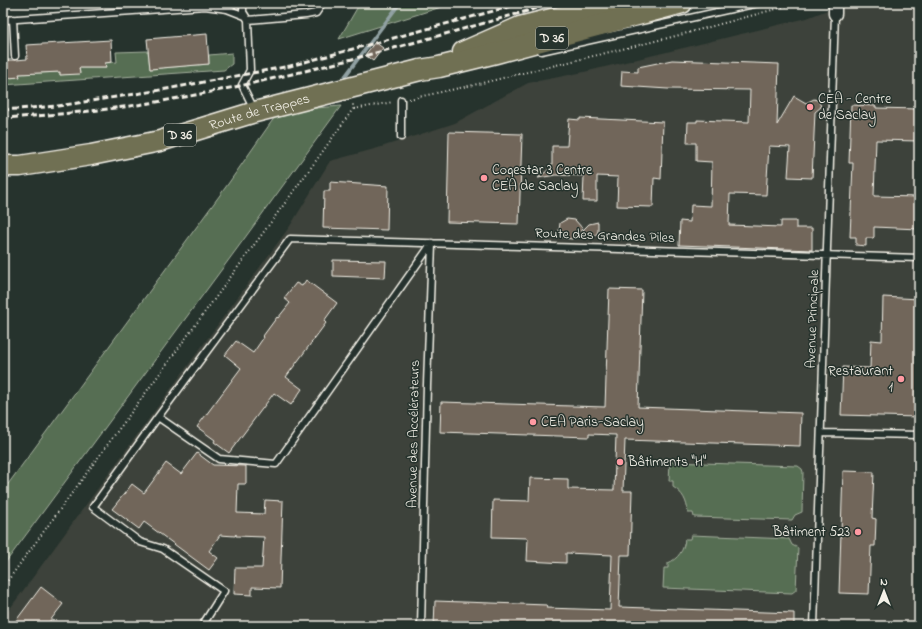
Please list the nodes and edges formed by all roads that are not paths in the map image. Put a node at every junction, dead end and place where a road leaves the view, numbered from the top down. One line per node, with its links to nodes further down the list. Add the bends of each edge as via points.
1 (243, 3): 7 (lane, via 243,12)
2 (320, 3): 7 (lane, via 316,13)
3 (614, 3): 12 (main road, D 36, via 520,27)
4 (682, 3): 10 (main road, D 36)
5 (758, 3): 10 (lane, via 538,52)
6 (835, 8): 18 (lane, Avenue Principale)
7 (247, 18): 8 (lane, via 227,8 205,6); 14 (lane, via 250,70 242,85)
8 (13, 19): 9 (lane); 11 (lane)
9 (3, 20)
10 (504, 51): 12 (main road, D 36)
11 (15, 56)
12 (420, 70): 14 (main road, Route de Trappes / D 36)
13 (401, 100): 15 (lane)
14 (255, 112): 16 (main road, Route de Trappes / D 36, via 160,141 41,163)
15 (401, 137)
16 (3, 166)
17 (432, 243): 18 (lane, Route des Grandes Piles); 20 (lane, Route des Grandes Piles, via 290,239); 20 (lane, via 276,464 220,459); 24 (lane, Avenue des Accélérateurs)
18 (828, 257): 19 (lane, Route des Grandes Piles); 21 (lane, Avenue Principale)
19 (919, 258)
20 (158, 417): 23 (lane, via 93,507 140,542 163,549 224,591)
21 (822, 433): 22 (lane); 25 (lane, Avenue Principale)
22 (919, 434)
23 (202, 626)
24 (421, 626)
25 (814, 626)

